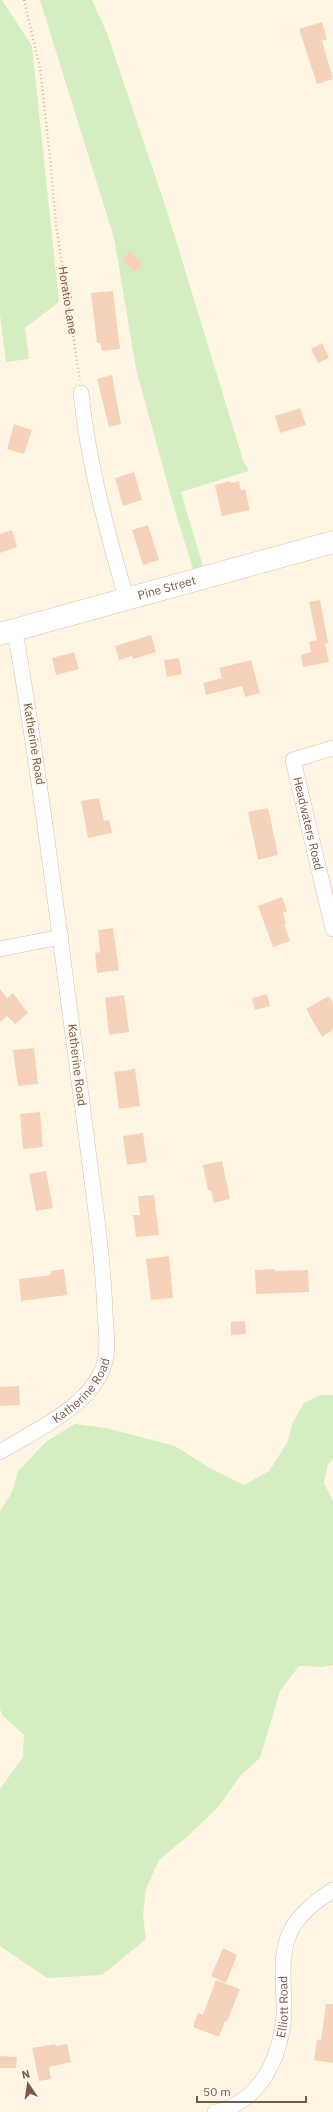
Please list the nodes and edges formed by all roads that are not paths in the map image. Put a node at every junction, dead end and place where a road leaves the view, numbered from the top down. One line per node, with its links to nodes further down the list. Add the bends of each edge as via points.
1 (81, 393): 3 (street, via 83,418 107,531)
2 (333, 542): 3 (main road, Pine Street)
3 (126, 598): 4 (main road, Pine Street)
4 (7, 632): 7 (street, Katherine Road, via 18,648 42,791)
5 (333, 748): 6 (street, Headwaters Road, via 293,760)
6 (333, 929)
7 (61, 937): 8 (street); 9 (street, Katherine Road, via 96,1207 105,1295 107,1352 98,1378 82,1398 68,1410)
8 (0, 949)
9 (0, 1452)
10 (333, 1890): 11 (street, Elliott Road, via 305,1912 289,1936 284,1960 282,2029 276,2056 270,2068 257,2087 239,2104)
11 (215, 2112)

